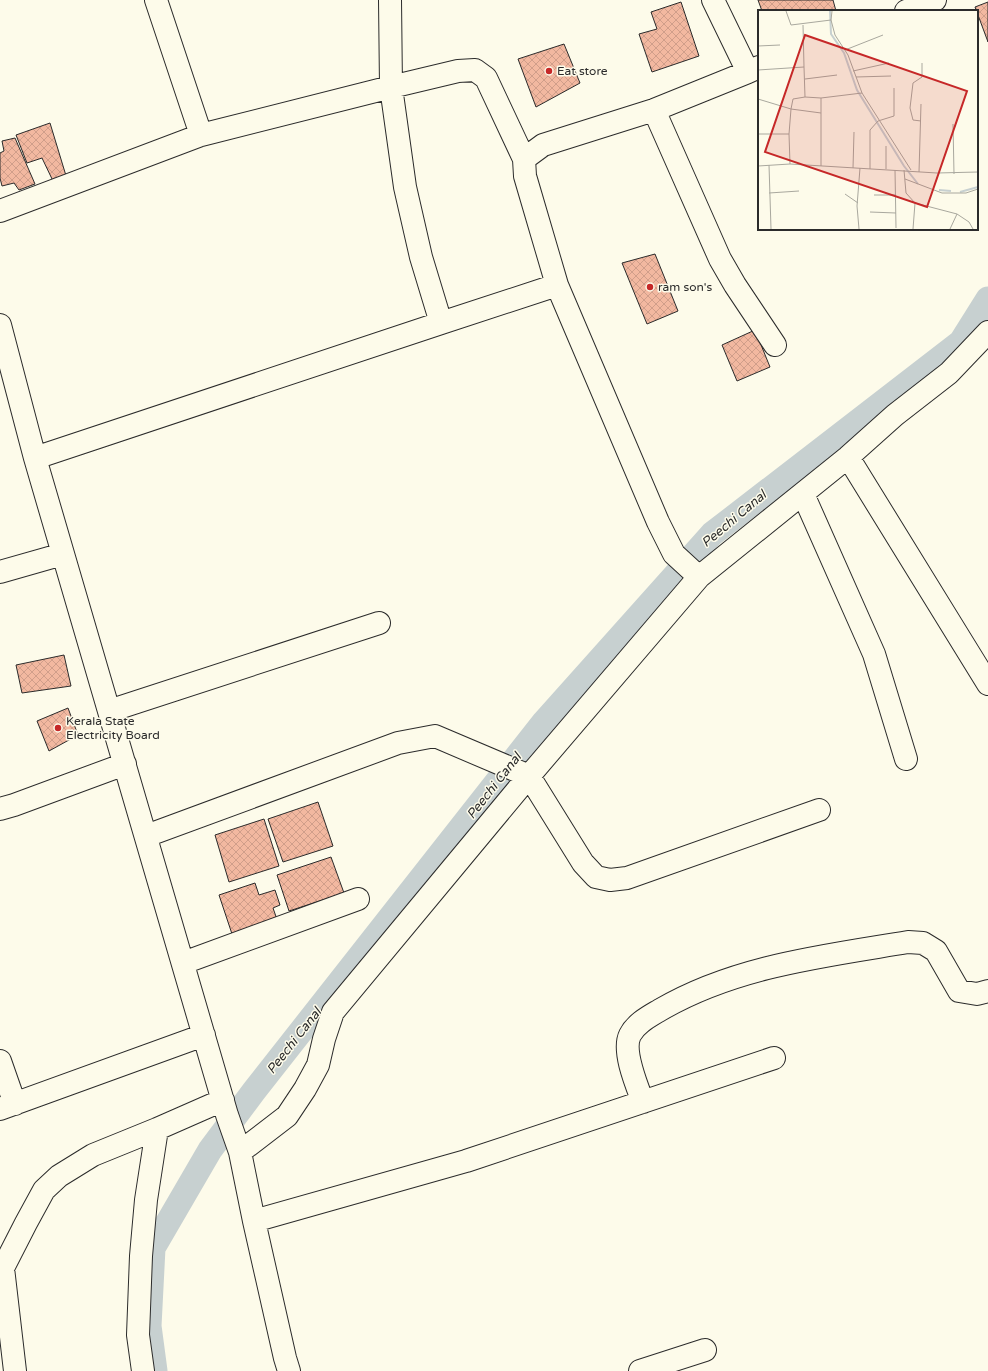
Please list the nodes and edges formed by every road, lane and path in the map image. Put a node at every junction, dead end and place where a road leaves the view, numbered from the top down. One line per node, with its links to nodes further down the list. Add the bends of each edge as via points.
1 (156, 0): 9 (street)
2 (390, 0): 7 (street)
3 (713, 0): 6 (street)
4 (935, 0): 5 (street)
5 (909, 10)
6 (753, 70): 8 (street)
7 (391, 87): 9 (street); 10 (street, via 458,71 475,70 486,78); 13 (street, via 405,187 421,257)
8 (654, 110): 10 (street, via 543,146); 16 (street, via 720,259)
9 (200, 135): 11 (street)
10 (524, 159): 12 (street, via 525,176)
11 (0, 211)
12 (557, 285): 13 (street); 22 (street, via 658,522 674,554)
13 (441, 323): 18 (street)
14 (0, 325): 18 (street)
15 (987, 337): 17 (street, via 949,373 895,415)
16 (775, 345)
17 (848, 457): 19 (street); 24 (street)
18 (35, 458): 20 (street)
19 (803, 494): 22 (street); 26 (street, via 874,654)
20 (63, 554): 21 (street); 25 (street)
21 (0, 572)
22 (696, 574): 28 (street)
23 (379, 623): 25 (street)
24 (988, 684)
25 (109, 711): 27 (street)
26 (906, 759)
27 (125, 764): 29 (street); 31 (street)
28 (529, 776): 30 (street, via 583,863 596,877 610,880 627,878); 31 (street, via 435,736 398,743); 40 (street, via 333,1012 318,1065 287,1116)
29 (0, 809)
30 (819, 810)
31 (146, 836): 33 (street)
32 (358, 899): 33 (street)
33 (183, 964): 35 (street)
34 (988, 991): 38 (street, via 977,994 960,991 936,951 923,943 908,942 757,970 711,986 670,1005 643,1020 630,1035 627,1054)
35 (204, 1035): 39 (street); 40 (street)
36 (774, 1058): 38 (street)
37 (0, 1062): 39 (street)
38 (643, 1102): 42 (street, via 466,1161)
39 (8, 1106)
40 (231, 1126): 41 (street); 42 (street)
41 (156, 1130): 43 (street, via 93,1155 59,1176 44,1190); 46 (street, via 141,1256 138,1334)
42 (254, 1222): 47 (street)
43 (1, 1268): 45 (street)
44 (705, 1350): 48 (street)
45 (15, 1371)
46 (142, 1371)
47 (289, 1371)
48 (640, 1371)

